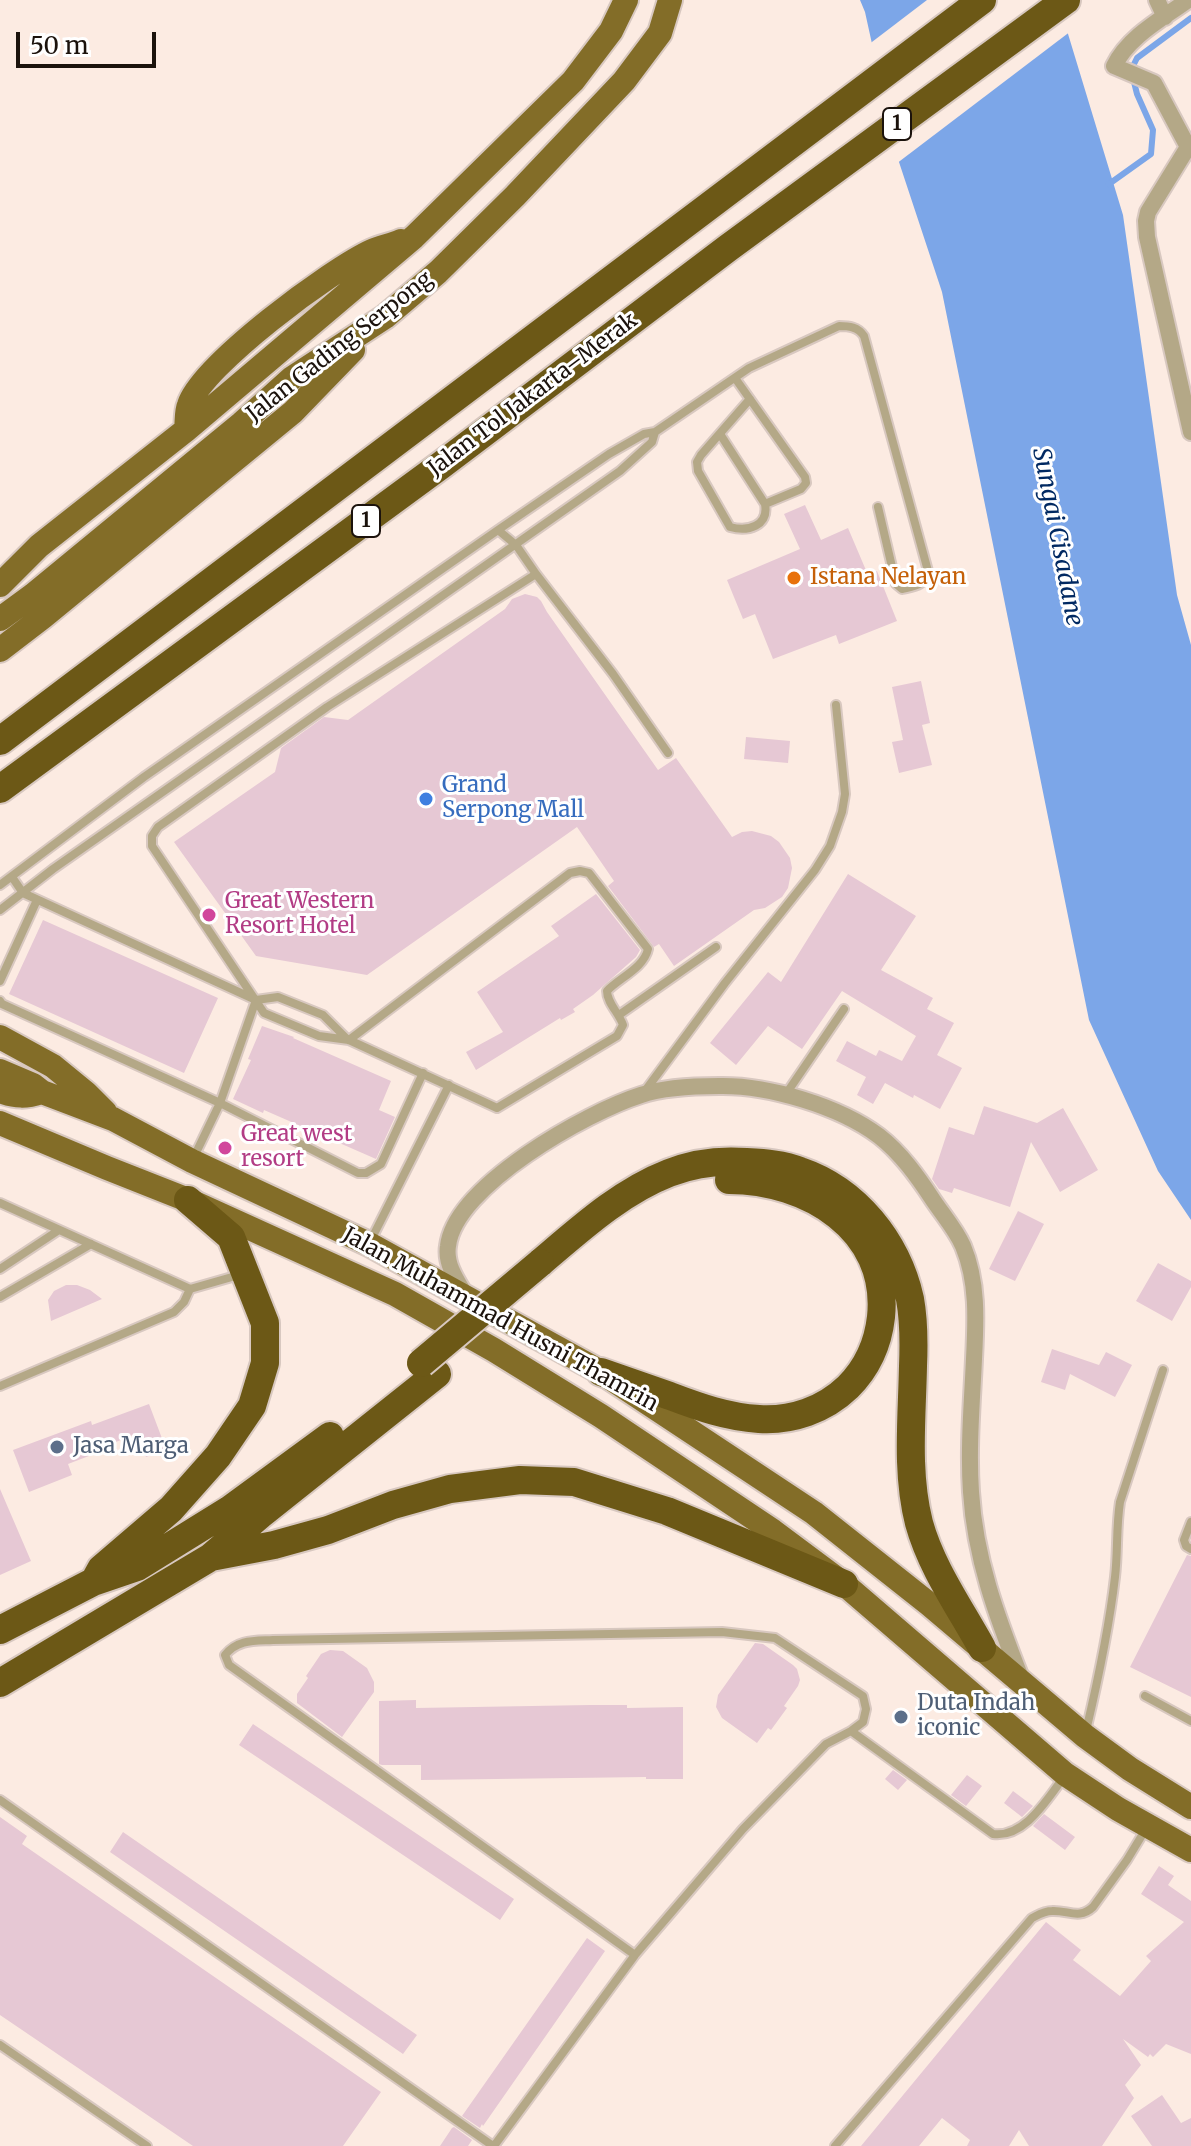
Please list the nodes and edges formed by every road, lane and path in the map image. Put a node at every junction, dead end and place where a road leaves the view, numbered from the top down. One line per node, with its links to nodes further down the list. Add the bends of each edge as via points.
1 (626, 0): 19 (main road, Jalan Gading Serpong, via 611,31 573,81 414,237 39,546)
2 (670, 0): 8 (main road, Jalan Gading Serpong, via 660,33 624,81 515,196)
3 (982, 0): 23 (highway, Jalan Tol Jakarta–Merak / 1)
4 (1066, 0): 25 (highway, Jalan Tol Jakarta–Merak / 1)
5 (1157, 0): 7 (street)
6 (1188, 0): 7 (street)
7 (1165, 17): 12 (street, via 1130,42 1114,66 1154,83 1188,147 1146,221)
8 (385, 317): 20 (main road, Jalan Gading Serpong, via 292,378); 21 (main road, via 293,412)
9 (735, 378): 10 (lane); 11 (lane); 15 (lane, via 839,326 860,330 928,571 920,584 902,589 896,584)
10 (750, 399): 13 (lane); 14 (lane, via 806,483)
11 (655, 432): 16 (lane, via 609,454); 17 (lane, via 652,442 620,471)
12 (1191, 432)
13 (720, 434): 14 (lane); 14 (lane, via 697,462 725,520 734,529 747,529 764,520)
14 (765, 504)
15 (878, 507)
16 (498, 530): 17 (lane); 26 (lane, via 144,777)
17 (516, 545): 18 (lane); 28 (lane)
18 (536, 574): 24 (lane); 33 (lane, via 327,707 152,836 152,846)
19 (0, 585)
20 (0, 619)
21 (0, 650)
22 (836, 705): 44 (lane, via 845,794 830,846)
23 (0, 741)
24 (668, 753)
25 (0, 789)
26 (12, 877): 27 (lane); 28 (lane)
27 (0, 885)
28 (23, 893): 29 (lane); 30 (lane)
29 (37, 900): 32 (lane); 33 (lane)
30 (0, 910)
31 (716, 947): 36 (lane)
32 (0, 981)
33 (256, 1000): 38 (lane, via 264,1013 319,1036); 38 (lane, via 278,997 323,1015); 46 (lane)
34 (0, 1001): 46 (lane)
35 (844, 1009): 45 (lane)
36 (619, 1015): 38 (lane, via 607,991 640,963 648,949 589,873 580,871 570,873); 41 (lane, via 623,1025 617,1036 497,1108)
37 (0, 1037): 47 (main road, via 53,1066)
38 (349, 1040): 40 (lane)
39 (0, 1071): 43 (main road, Jalan Muhammad Husni Thamrin)
40 (423, 1073): 41 (lane); 46 (lane, via 381,1164 366,1173)
41 (449, 1085): 54 (lane)
42 (0, 1091): 43 (main road, via 26,1097)
43 (42, 1092): 47 (main road, Jalan Muhammad Husni Thamrin)
44 (643, 1094): 45 (street, via 720,1086); 60 (street, via 568,1128 531,1152 462,1212 447,1248 448,1262)
45 (785, 1096): 73 (street, via 824,1106 879,1136 903,1159 962,1244 975,1293 970,1449 975,1530 984,1575)
46 (220, 1103): 49 (lane)
47 (113, 1119): 49 (main road, Jalan Muhammad Husni Thamrin)
48 (4, 1127): 50 (main road, Jalan Muhammad Husni Thamrin)
49 (192, 1161): 54 (main road, Jalan Muhammad Husni Thamrin)
50 (188, 1200): 57 (highway, via 231,1237); 69 (main road, Jalan Muhammad Husni Thamrin, via 395,1294 494,1350 601,1416)
51 (0, 1203): 52 (lane)
52 (59, 1230): 53 (lane); 56 (lane)
53 (91, 1244): 58 (lane); 59 (lane)
54 (369, 1244): 60 (main road, Jalan Muhammad Husni Thamrin)
55 (548, 1268): 61 (highway, bridge); 63 (highway, via 649,1203 693,1184 719,1180 775,1184 821,1203 861,1239 872,1261 882,1305 872,1352 860,1375 837,1398 812,1412 760,1420 728,1415); 71 (highway, via 577,1232 643,1185 700,1163 790,1168 853,1201 892,1250 910,1299 911,1474 920,1526)
56 (0, 1269)
57 (246, 1272): 58 (lane); 68 (highway, via 265,1323 265,1363 252,1406 218,1456 171,1509 101,1569)
58 (190, 1289): 64 (lane, via 174,1312)
59 (0, 1297)
60 (466, 1297): 63 (main road, Jalan Muhammad Husni Thamrin)
61 (429, 1368): 67 (highway); 68 (highway, via 229,1510 137,1567)
62 (1163, 1370): 77 (lane, via 1120,1502 1104,1657)
63 (601, 1372): 71 (main road, Jalan Muhammad Husni Thamrin, via 814,1513)
64 (0, 1386)
65 (1191, 1522): 66 (lane, via 1184,1540)
66 (1191, 1549)
67 (211, 1557): 69 (highway, via 328,1530 450,1489 520,1480 574,1482 667,1511); 72 (highway)
68 (93, 1582): 70 (highway)
69 (844, 1584): 78 (main road, Jalan Muhammad Husni Thamrin)
70 (0, 1630)
71 (982, 1648): 73 (main road, Jalan Muhammad Husni Thamrin)
72 (0, 1683)
73 (1023, 1683): 77 (main road, Jalan Muhammad Husni Thamrin)
74 (1145, 1696): 75 (lane)
75 (1191, 1721)
76 (851, 1731): 78 (lane, via 993,1834 1011,1832 1034,1816); 83 (lane, via 826,1744 792,1777); 83 (lane, via 863,1722 863,1696 775,1638 722,1632 273,1640 241,1642 225,1655 229,1665)
77 (1085, 1736): 80 (main road, Jalan Muhammad Husni Thamrin)
78 (1065, 1774): 81 (main road, Jalan Muhammad Husni Thamrin)
79 (0, 1800): 86 (lane)
80 (1191, 1807)
81 (1148, 1826): 82 (main road, Jalan Muhammad Husni Thamrin); 87 (lane, via 1086,1913 1055,1910 1032,1918)
82 (1191, 1850)
83 (635, 1955): 86 (lane)
84 (0, 2045): 85 (lane)
85 (147, 2146)
86 (493, 2146)
87 (835, 2146)

